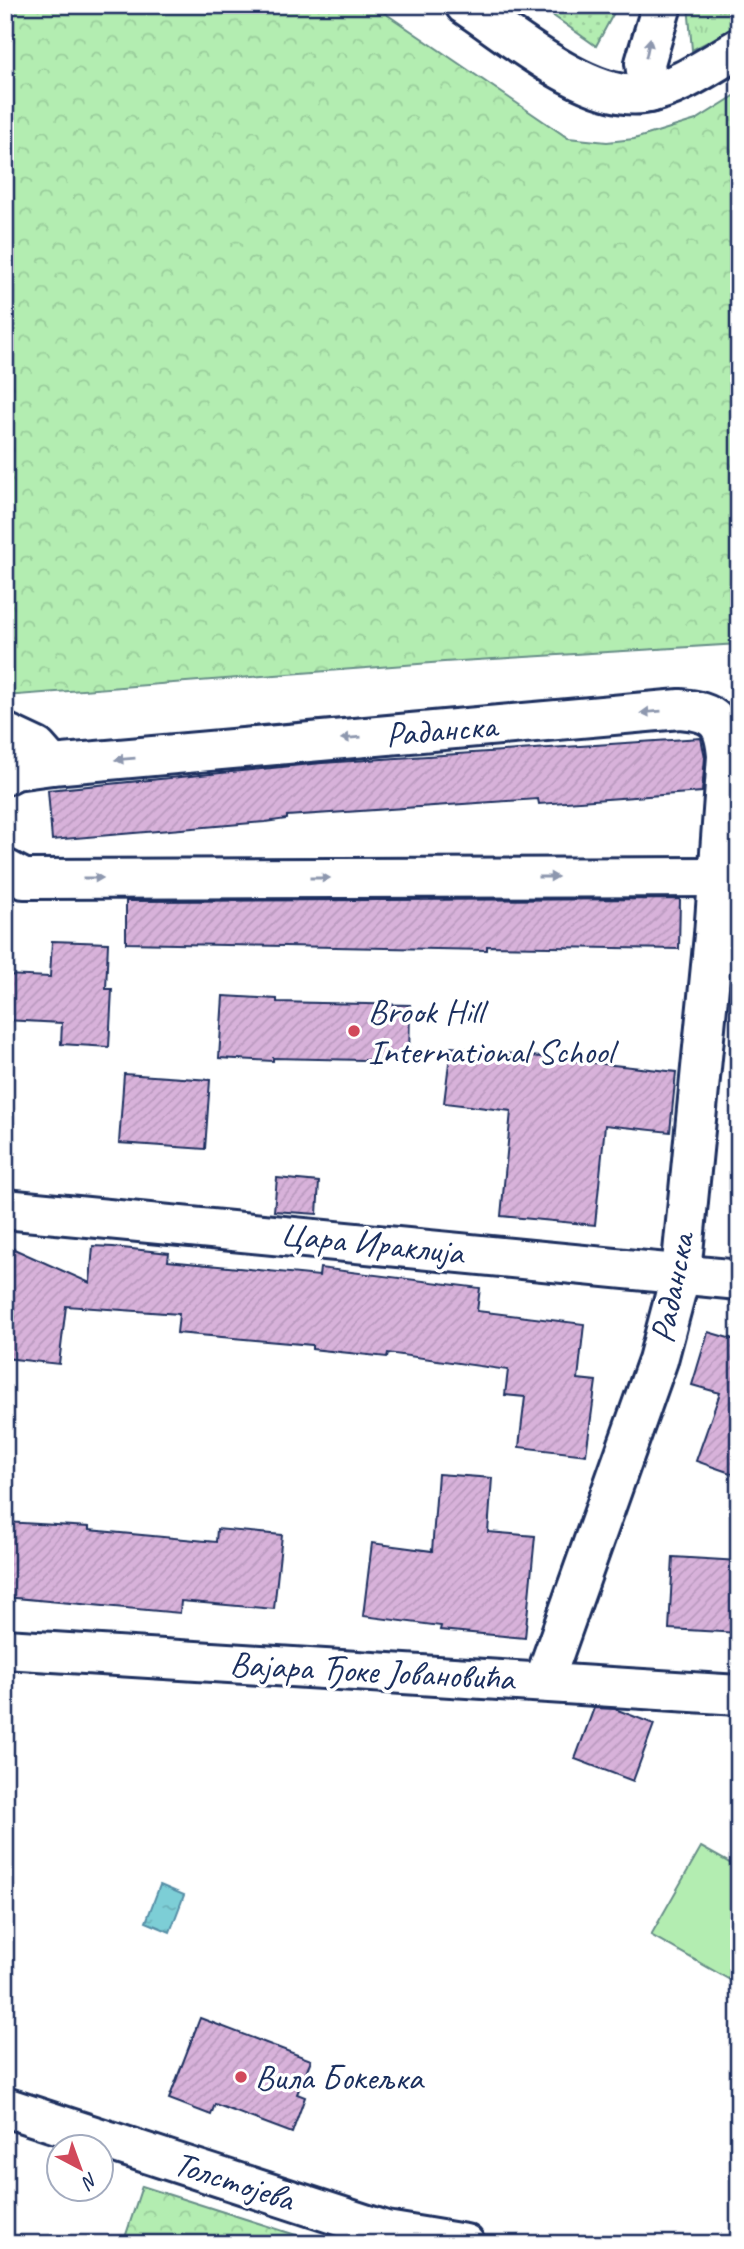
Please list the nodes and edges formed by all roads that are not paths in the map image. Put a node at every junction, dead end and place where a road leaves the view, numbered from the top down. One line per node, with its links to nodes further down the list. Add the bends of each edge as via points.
1 (465, 5): 4 (street, via 588,85 618,93)
2 (662, 5): 4 (street, one-way to 2, via 645,63)
3 (739, 48): 4 (street, via 697,73)
4 (649, 93)
5 (5, 733): 6 (street, via 37,748)
6 (52, 765): 7 (street, Раданска); 9 (street, Раданска, one-way to 6, via 727,756 725,735 717,720 702,711 680,709)
7 (5, 775)
8 (5, 869): 9 (street, one-way to 9, via 24,878)
9 (717, 877): 10 (street, Раданска)
10 (726, 943): 12 (street, Раданска)
11 (5, 1209): 12 (street, Цара Ираклија)
12 (681, 1273): 13 (street, Цара Ираклија); 15 (street, Раданска, via 658,1360)
13 (739, 1280)
14 (5, 1649): 15 (street, Вајара Ђоке Јовановића)
15 (544, 1681): 16 (street, Вајара Ђоке Јовановића)
16 (739, 1695)
17 (5, 2107): 18 (street, Толстојева, via 386,2231)
18 (465, 2244)

